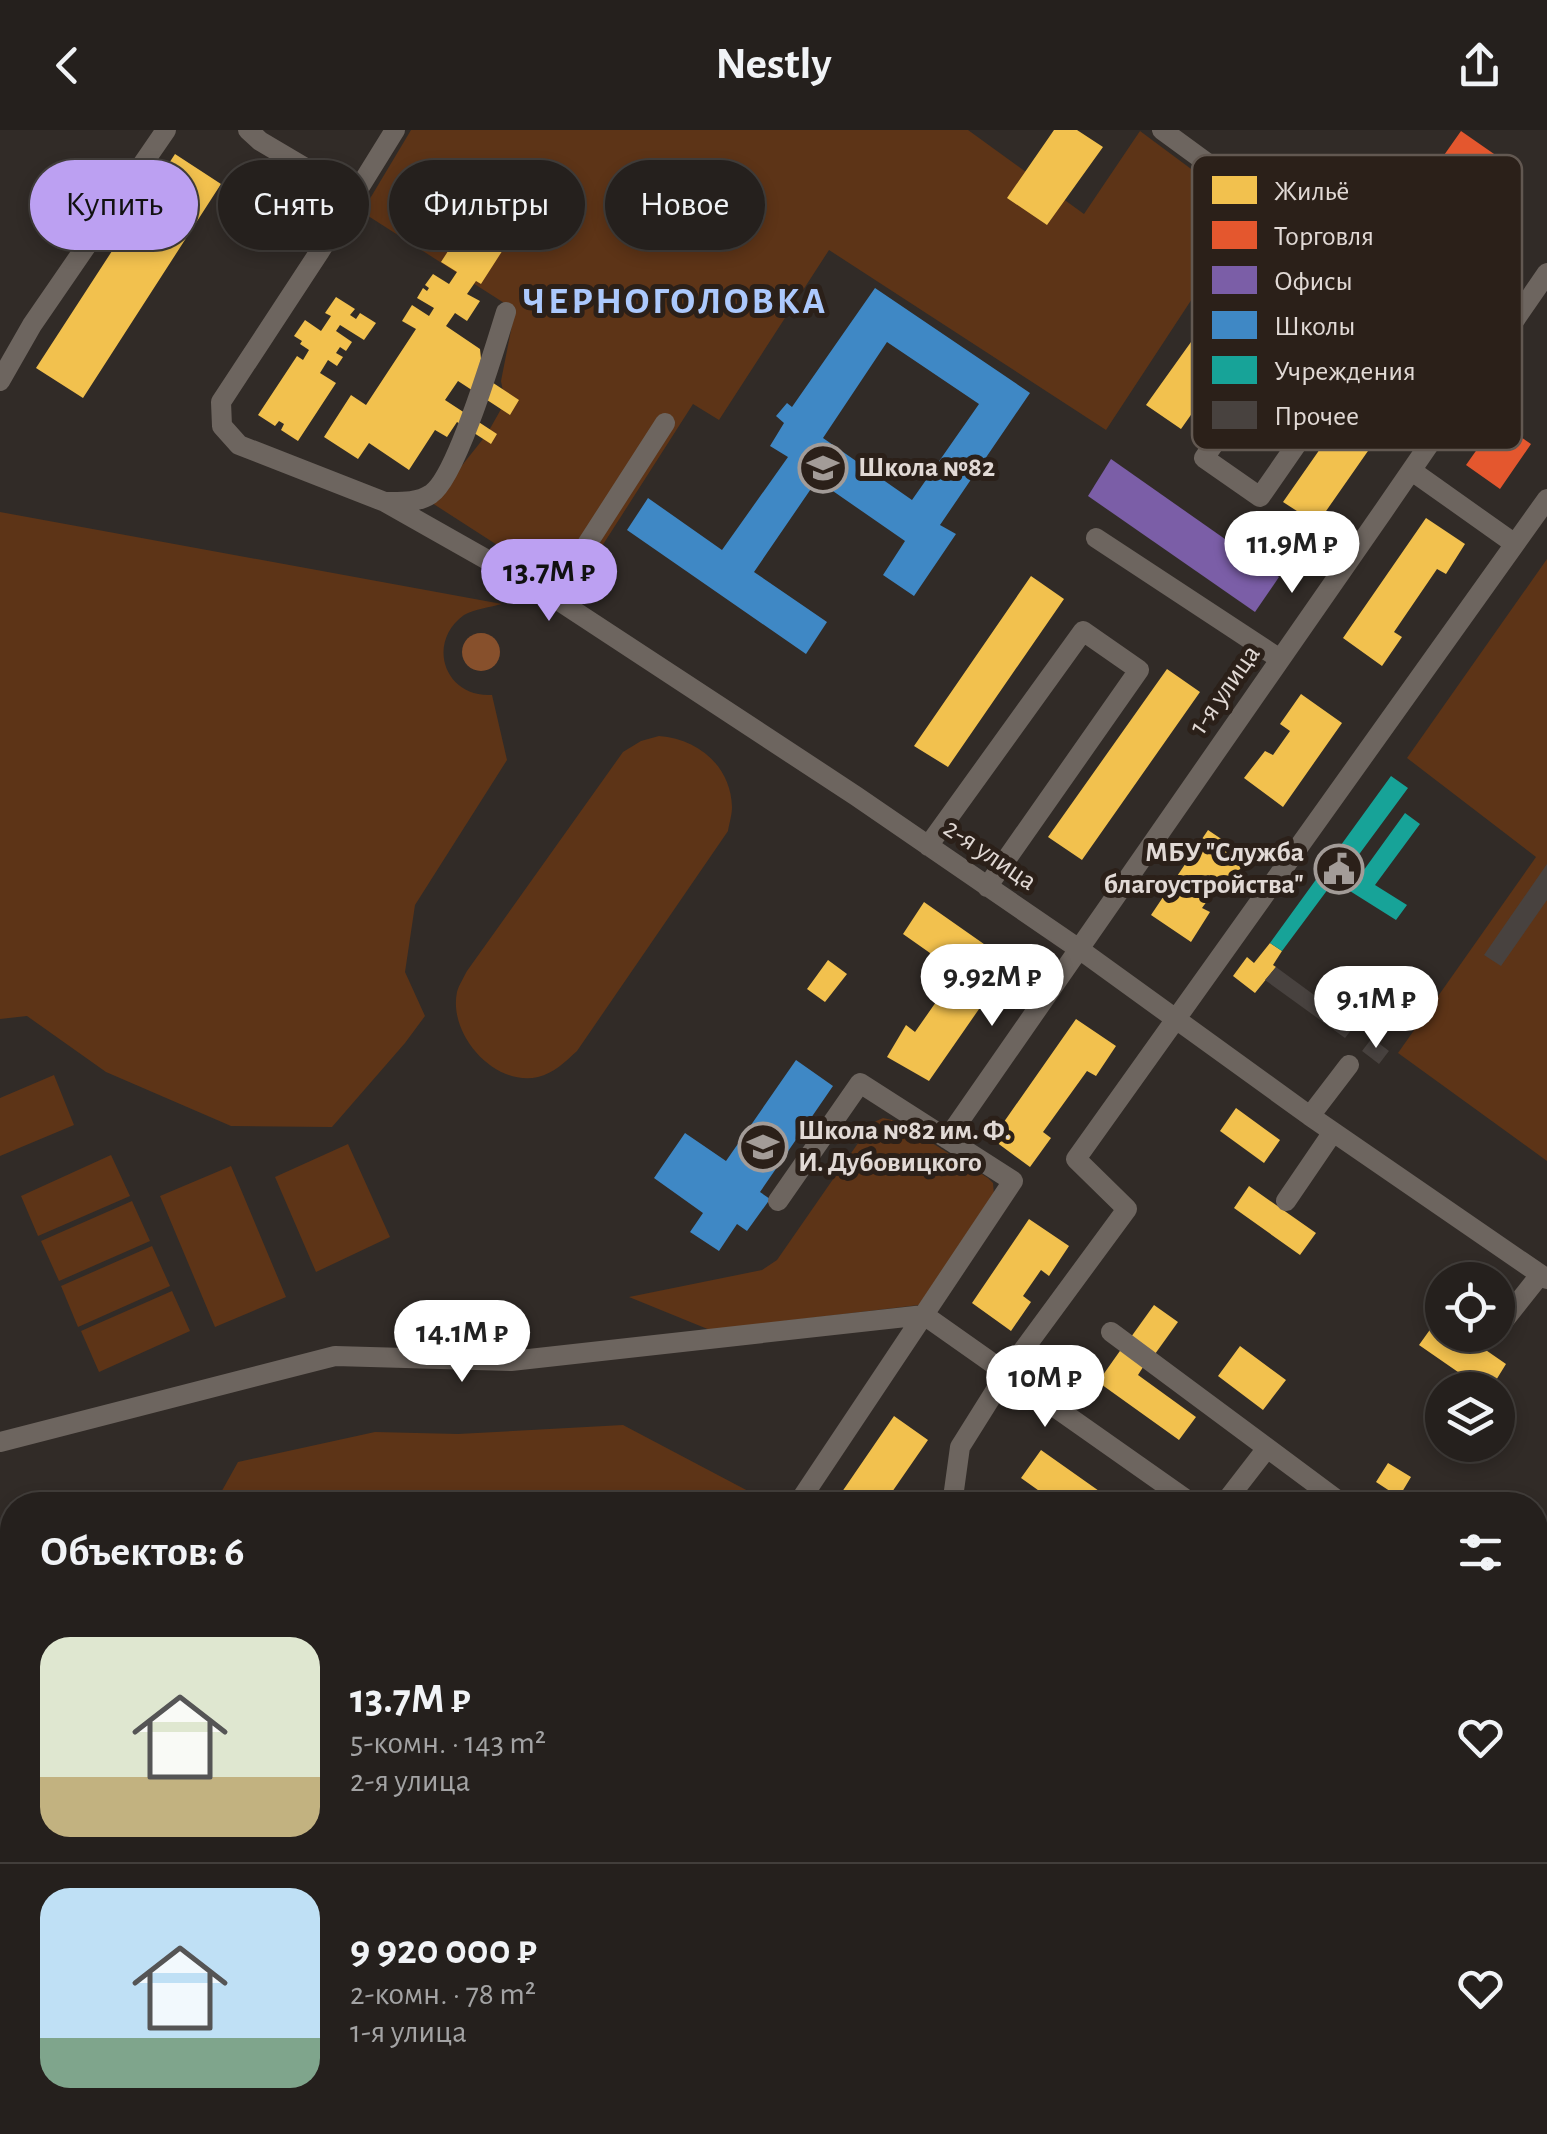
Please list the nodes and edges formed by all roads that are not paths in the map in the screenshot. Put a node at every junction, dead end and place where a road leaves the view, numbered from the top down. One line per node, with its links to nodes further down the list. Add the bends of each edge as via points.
1 (166, 130): 12 (street)
2 (396, 130): 7 (street)
3 (1162, 130): 5 (street)
4 (258, 134): 6 (street)
5 (1196, 155)
6 (298, 160)
7 (369, 171)
8 (321, 250): 19 (street, 2-я улица, via 221,402 222,426 238,445)
9 (1547, 272): 10 (street, 1-я улица)
10 (1522, 309)
11 (506, 312): 19 (street, via 442,484 425,498)
12 (0, 380)
13 (665, 423): 22 (street)
14 (1210, 450): 15 (street, via 1204,458 1260,497)
15 (1293, 450)
16 (1426, 450): 17 (street, 1-я улица)
17 (1412, 471): 21 (street); 23 (street, 1-я улица)
18 (1547, 499): 21 (street)
19 (385, 502): 22 (street, 2-я улица)
20 (1096, 538): 23 (street)
21 (1514, 544): 27 (street)
22 (553, 597): 24 (street, 2-я улица)
23 (1280, 659): 26 (street, 1-я улица)
24 (928, 846): 25 (street, 2-я улица); 25 (street, via 1083,631 1139,670)
25 (987, 886): 26 (street, 2-я улица)
26 (1078, 948): 27 (street, 2-я улица); 31 (street, 1-я улица)
27 (1175, 1020): 29 (street, 2-я улица); 38 (street, via 1076,1160 1127,1209)
28 (1348, 1065): 29 (street)
29 (1310, 1116): 30 (street, 2-я улица)
30 (1332, 1132): 33 (street); 34 (street, 2-я улица)
31 (946, 1139): 32 (street, via 860,1082); 36 (street, via 1013,1181)
32 (778, 1201)
33 (1286, 1201)
34 (1544, 1277): 35 (street)
35 (1515, 1309)
36 (924, 1315): 38 (street); 39 (street, via 511,1361 335,1356); 41 (street)
37 (1111, 1332): 40 (street)
38 (1007, 1372): 42 (street, via 960,1447); 43 (street)
39 (0, 1442)
40 (1267, 1448): 44 (street); 45 (street)
41 (807, 1492)
42 (954, 1492)
43 (1176, 1492)
44 (1234, 1492)
45 (1326, 1492)

